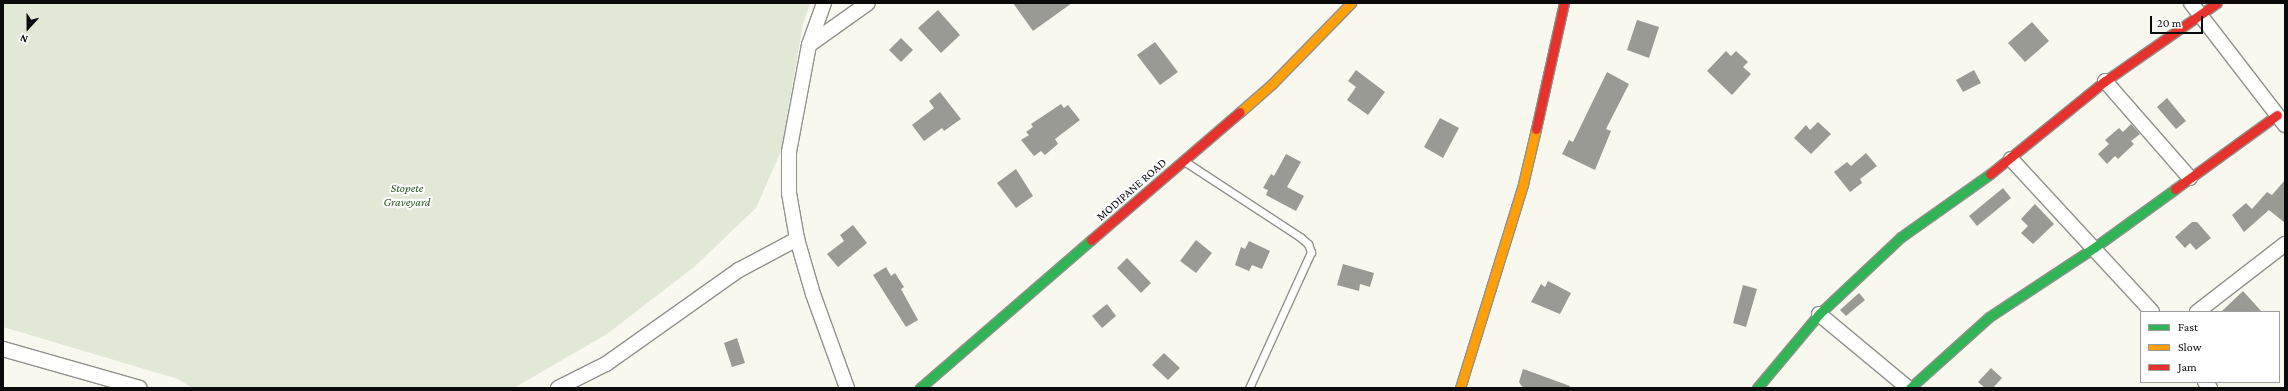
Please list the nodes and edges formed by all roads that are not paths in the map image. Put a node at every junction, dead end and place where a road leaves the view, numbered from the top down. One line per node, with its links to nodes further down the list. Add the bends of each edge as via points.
1 (824, 3): 8 (street)
2 (868, 3): 8 (street)
3 (1351, 3): 12 (street, MODIPANE ROAD, via 1272,84)
4 (1564, 3): 27 (street, via 1523,184)
5 (2191, 3): 7 (street)
6 (2217, 3): 7 (street)
7 (2200, 16): 9 (street); 10 (street)
8 (809, 46): 14 (street, via 789,152 789,193)
9 (2105, 81): 11 (street); 13 (street)
10 (2281, 120): 13 (street)
11 (2011, 159): 16 (street); 19 (street, via 1901,237)
12 (1184, 160): 25 (street, MODIPANE ROAD); 26 (lane, via 1300,237 1308,244 1311,252)
13 (2190, 178): 16 (street)
14 (797, 238): 23 (street, via 739,270 606,364); 24 (street, via 813,294)
15 (2285, 244): 18 (street)
16 (2095, 247): 17 (street); 29 (street, via 1989,317)
17 (2151, 311)
18 (2198, 311)
19 (1819, 314): 28 (street); 29 (street)
20 (3, 349): 21 (street)
21 (105, 382): 22 (street)
22 (140, 388)
23 (558, 388)
24 (847, 388)
25 (920, 388)
26 (1249, 388)
27 (1460, 388)
28 (1757, 388)
29 (1909, 388)

